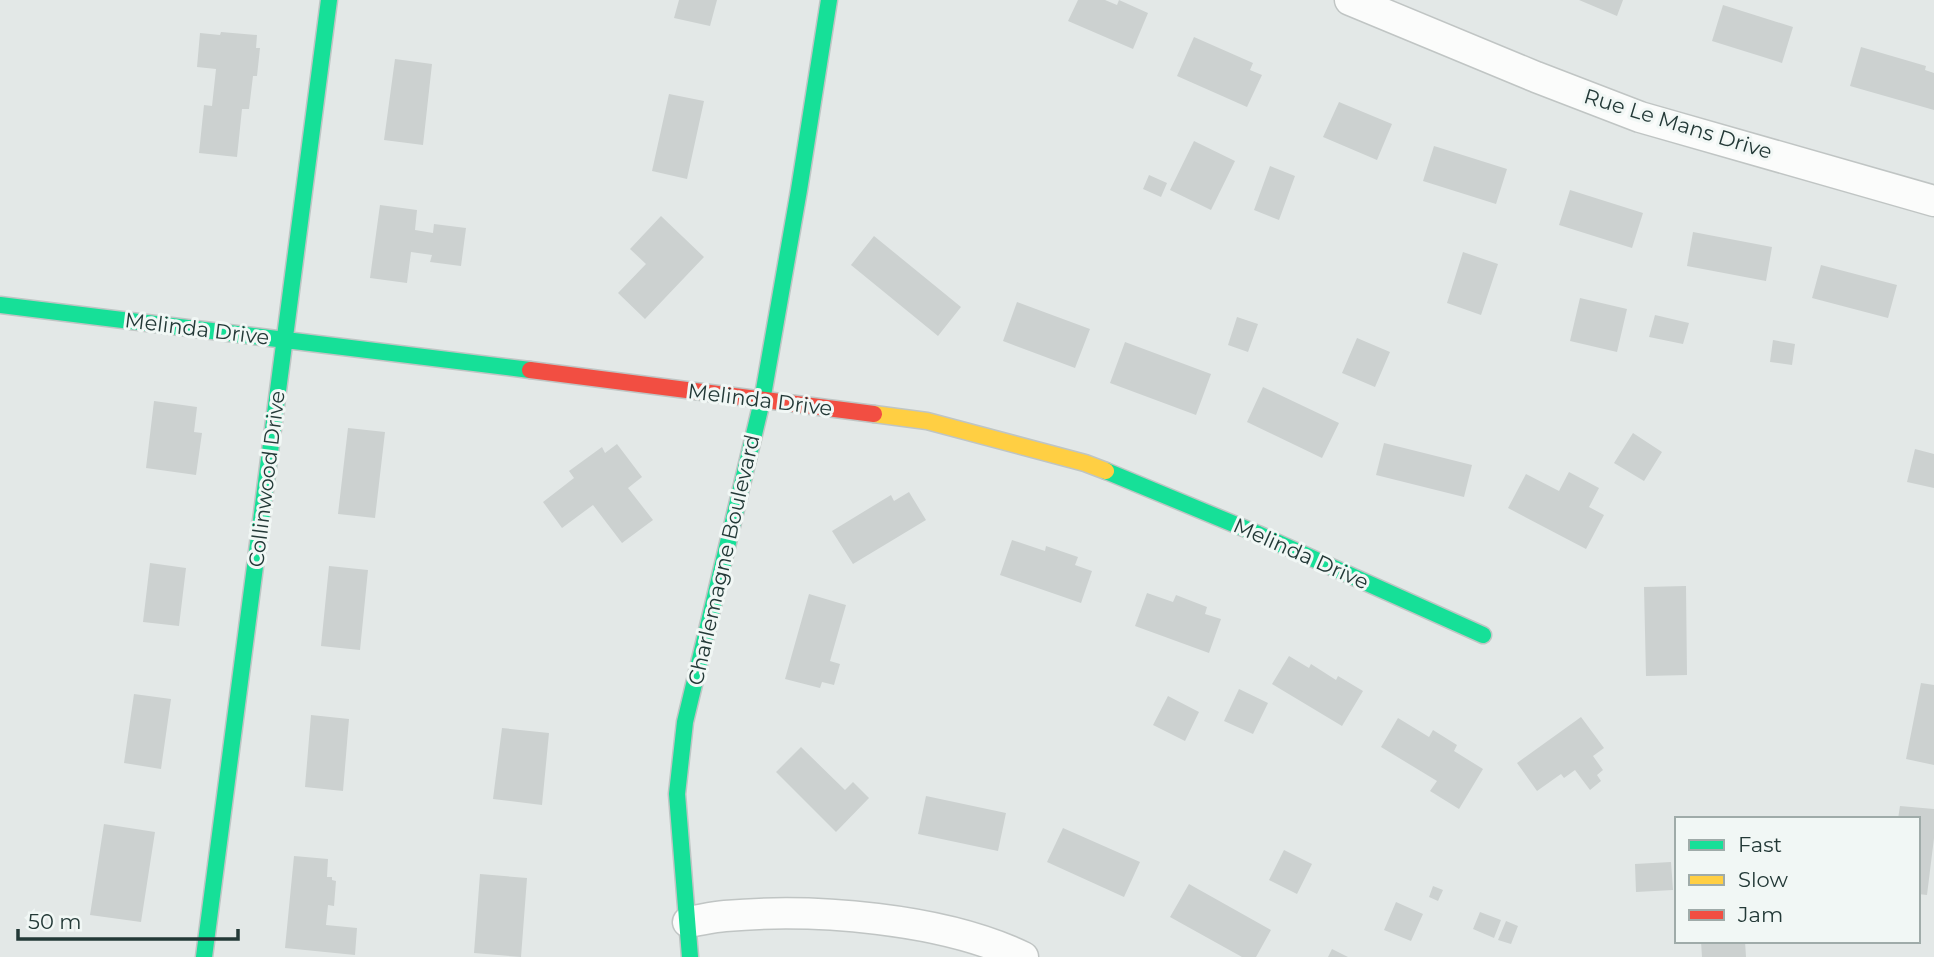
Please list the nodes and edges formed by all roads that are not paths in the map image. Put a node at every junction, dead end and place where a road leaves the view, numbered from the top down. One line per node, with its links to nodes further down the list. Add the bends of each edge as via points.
1 (329, 0): 6 (street, Collinwood Drive)
2 (829, 0): 7 (street, Charlemagne Boulevard)
3 (1350, 0): 4 (street, Rue Le Mans Drive, via 1640,117)
4 (1934, 201)
5 (0, 305): 6 (street, Melinda Drive)
6 (285, 339): 7 (street, Melinda Drive); 10 (street, Collinwood Drive)
7 (762, 401): 8 (street, Melinda Drive, via 927,421 1085,463); 9 (street, Charlemagne Boulevard, via 685,722 677,794)
8 (1483, 635)
9 (688, 922): 11 (street, Charlemagne Boulevard); 12 (street, via 724,916 841,915 927,926)
10 (204, 957)
11 (690, 957)
12 (1023, 957)

